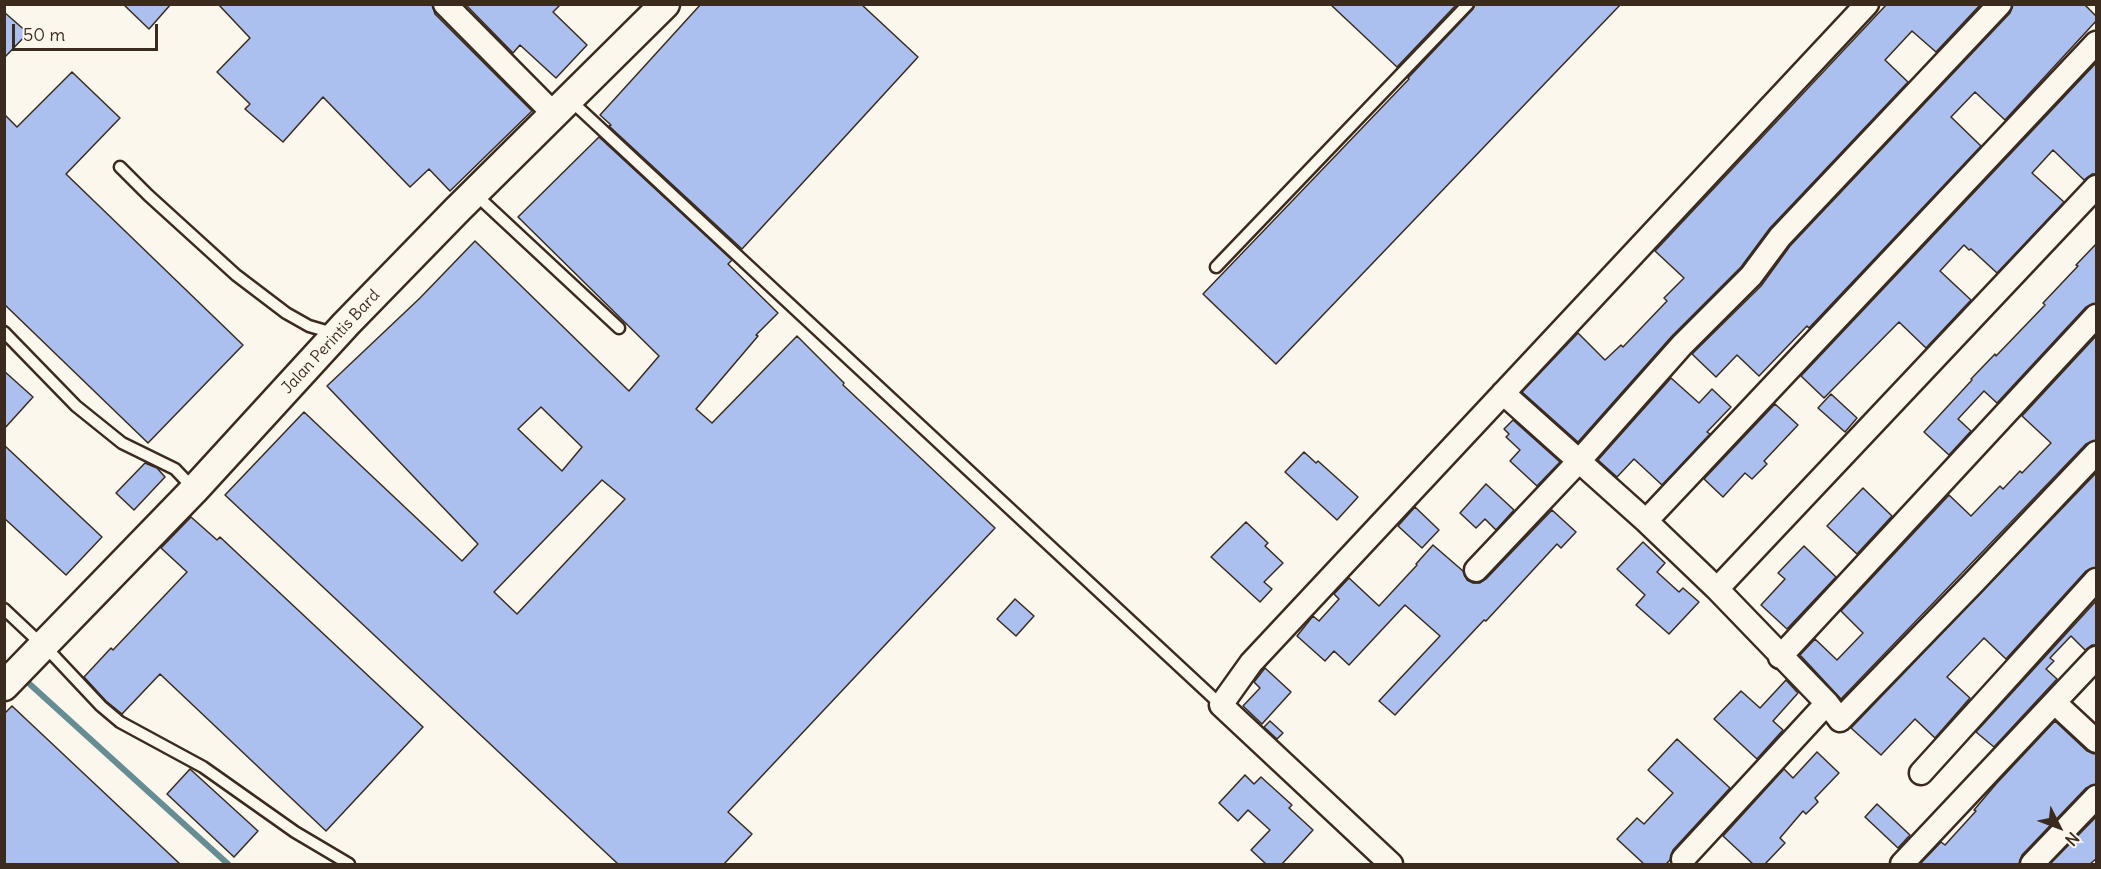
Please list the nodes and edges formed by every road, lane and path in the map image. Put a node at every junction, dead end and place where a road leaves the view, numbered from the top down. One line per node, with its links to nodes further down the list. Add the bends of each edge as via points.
1 (445, 4): 7 (street)
2 (665, 4): 7 (street, Jalan Perintis Bard)
3 (1468, 4): 11 (lane)
4 (1867, 4): 16 (street)
5 (2000, 4): 18 (street, via 1780,237 1751,276 1682,345)
6 (2097, 43): 20 (street)
7 (561, 107): 10 (street, Jalan Perintis Bard); 31 (lane)
8 (120, 167): 13 (lane, via 236,275 286,313 326,331)
9 (2097, 187): 23 (street)
10 (474, 193): 13 (street, Jalan Perintis Bard); 14 (lane)
11 (1216, 267)
12 (2097, 316): 26 (street)
13 (346, 324): 19 (street, Jalan Perintis Bard)
14 (619, 328)
15 (4, 332): 19 (lane, via 76,406 122,443 175,469)
16 (1503, 393): 18 (street); 31 (street, via 1251,663)
17 (2097, 453): 29 (street, via 1840,720)
18 (1580, 460): 20 (street); 21 (street)
19 (194, 490): 25 (street, Jalan Perintis Bard)
20 (1646, 521): 23 (street)
21 (1476, 570)
22 (2097, 580): 33 (street)
23 (1717, 589): 26 (street)
24 (4, 609): 25 (lane)
25 (34, 655): 28 (street, Jalan Perintis Bard); 36 (lane, via 120,722 203,767 295,832)
26 (1780, 657): 29 (street)
27 (2097, 658): 30 (street)
28 (4, 686)
29 (1827, 703): 35 (street)
30 (2055, 703): 32 (street); 38 (street)
31 (1221, 705): 37 (street)
32 (2097, 741)
33 (1921, 773)
34 (2097, 797): 39 (street)
35 (1683, 859)
36 (349, 864)
37 (1391, 864)
38 (1902, 864)
39 (2032, 864)

